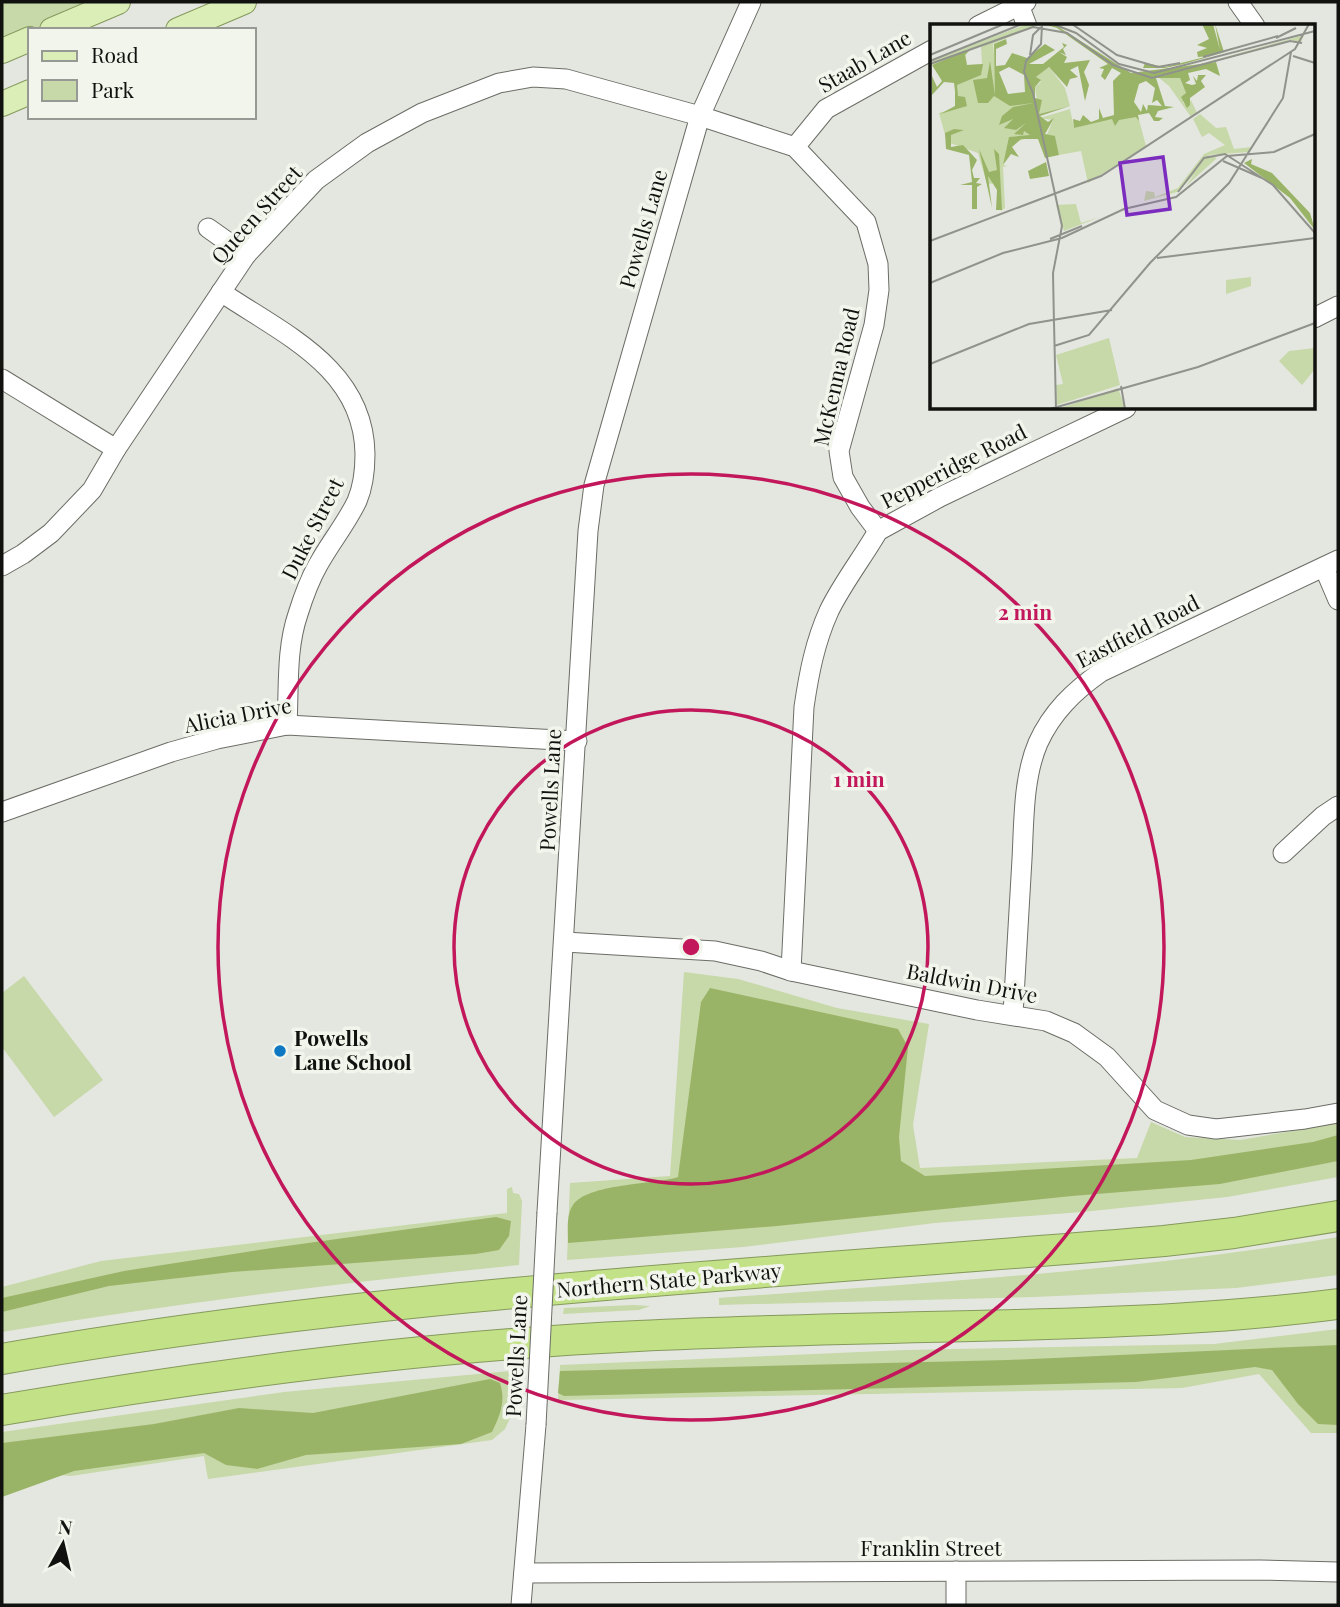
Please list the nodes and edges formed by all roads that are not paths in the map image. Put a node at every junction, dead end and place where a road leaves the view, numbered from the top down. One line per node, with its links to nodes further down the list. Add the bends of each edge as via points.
1 (118, 2): 9 (main road)
2 (244, 2): 10 (main road)
3 (751, 2): 16 (street, Powells Lane)
4 (1238, 2): 8 (street)
5 (1022, 4): 6 (street); 7 (street)
6 (982, 24)
7 (1027, 24)
8 (1254, 24)
9 (57, 28)
10 (183, 28)
11 (28, 40): 12 (main road)
12 (2, 51)
13 (930, 51): 17 (street, Staab Lane, via 826,109)
14 (28, 93): 15 (main road)
15 (2, 104)
16 (700, 116): 17 (street, McKenna Road); 19 (street, Queen Street, via 566,79 533,77 499,83 422,113 367,143 316,180); 31 (street, Powells Lane, via 594,485)
17 (795, 147): 26 (street, McKenna Road, via 866,222 878,264 874,325 839,451 843,477)
18 (208, 228): 19 (street)
19 (246, 255): 20 (street, Queen Street)
20 (221, 292): 25 (street, Queen Street); 30 (street, Duke Street, via 318,356 352,399 365,435 365,470 358,498 317,565 298,613 292,638)
21 (1338, 306): 22 (street)
22 (1316, 316)
23 (2, 379): 25 (street)
24 (1122, 410): 26 (street, Pepperidge Road)
25 (116, 449): 28 (street, Queen Street, via 92,490 70,515)
26 (878, 531): 36 (street, via 830,608 810,668 804,707)
27 (1331, 563): 29 (street); 37 (street, Eastfield Road, via 1101,672 1072,693 1052,719 1032,760 1025,803)
28 (2, 566)
29 (1338, 600)
30 (287, 725): 31 (street, Alicia Drive); 33 (street, Alicia Drive, via 182,749)
31 (577, 741): 35 (street, Powells Lane)
32 (1338, 806): 34 (street)
33 (2, 812)
34 (1283, 853)
35 (565, 942): 36 (street, Baldwin Drive, via 715,951); 45 (street, Powells Lane, bridge)
36 (791, 971): 37 (street, Baldwin Drive)
37 (1013, 1014): 38 (street, Baldwin Drive, via 1074,1033 1107,1057 1154,1110 1188,1125 1216,1129)
38 (1338, 1113)
39 (1338, 1216): 41 (highway, Northern State Parkway, via 1164,1241 340,1310)
40 (1338, 1304): 42 (highway, via 1136,1321 705,1333 529,1343 276,1369)
41 (2, 1359)
42 (2, 1410)
43 (956, 1572): 44 (street, Franklin Street); 45 (street, Franklin Street); 47 (street)
44 (1338, 1572)
45 (524, 1573): 46 (street, Powells Lane)
46 (521, 1605)
47 (956, 1605)

